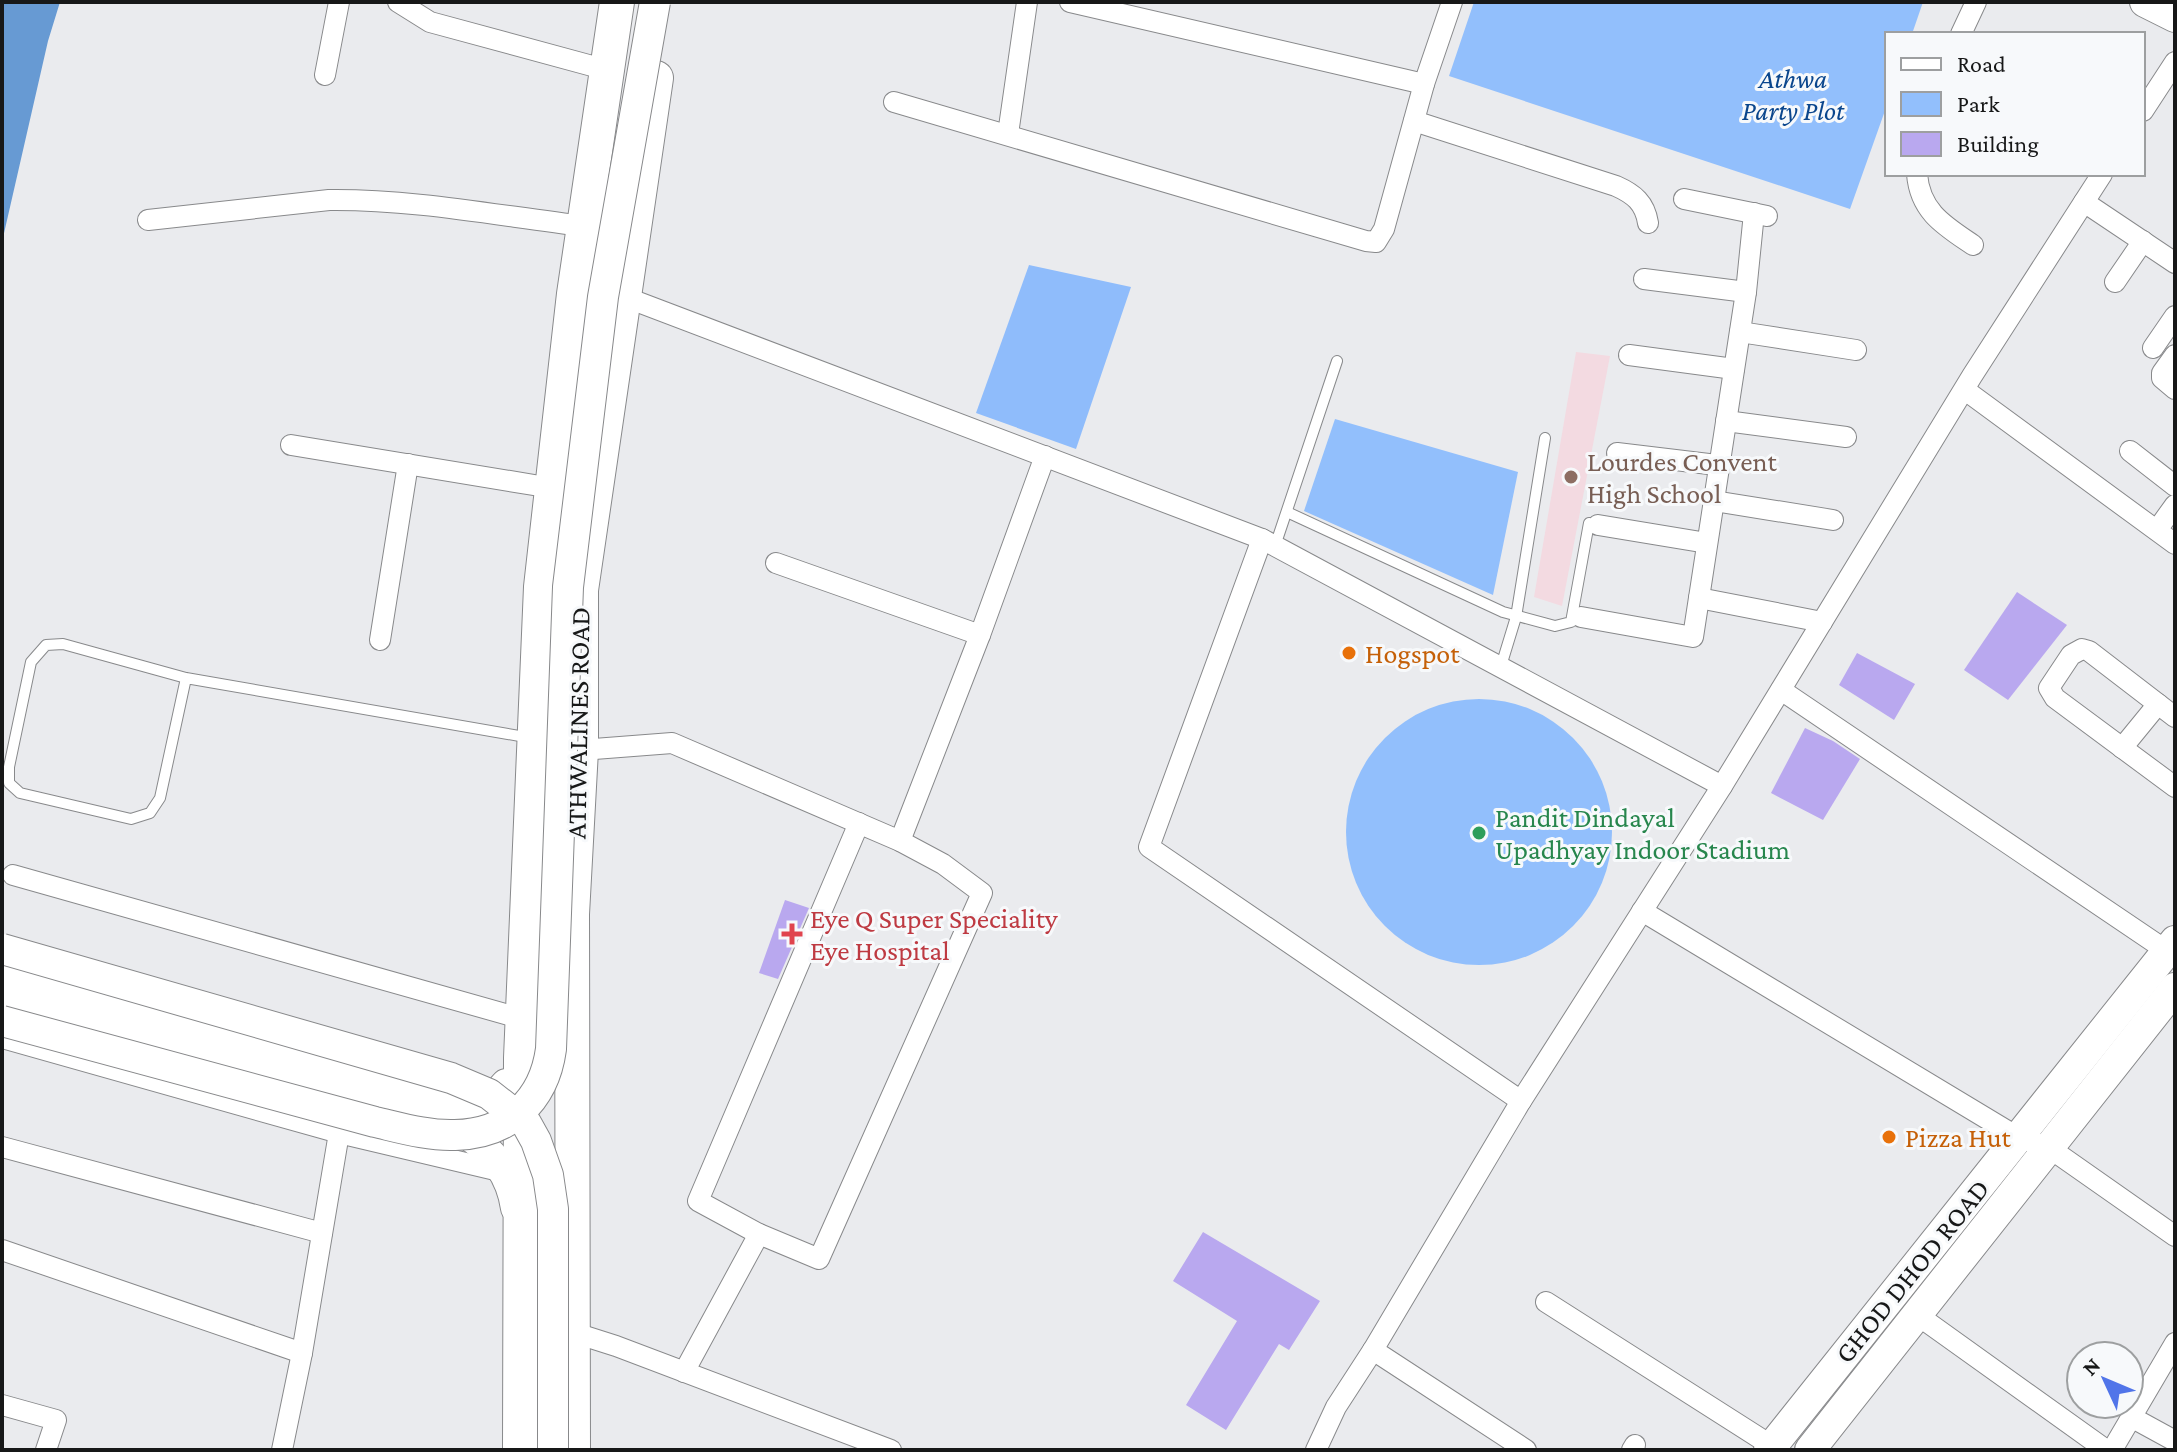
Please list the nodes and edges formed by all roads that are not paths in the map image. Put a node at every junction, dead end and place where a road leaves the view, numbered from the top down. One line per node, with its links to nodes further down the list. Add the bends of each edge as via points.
1 (339, 2): 15 (street)
2 (398, 2): 14 (street, via 430,22)
3 (617, 2): 14 (main road, ATHWALINES ROAD)
4 (655, 2): 95 (main road, bridge, via 603,297 568,587 551,1049 541,1087 523,1110 494,1127 454,1135 422,1132)
5 (668, 2): 35 (main road, ATHWALINES ROAD)
6 (1027, 2): 20 (street)
7 (1070, 2): 16 (street)
8 (1452, 2): 16 (street)
9 (1976, 2): 12 (street)
10 (2145, 2): 11 (main road)
11 (2175, 17)
12 (1962, 32)
13 (2175, 62): 18 (street)
14 (607, 70): 27 (main road, ATHWALINES ROAD)
15 (325, 75)
16 (1424, 84): 19 (street)
17 (894, 102): 20 (street)
18 (2145, 108)
19 (1414, 121): 20 (street, via 1384,229 1371,242); 26 (street, via 1616,186 1641,203)
20 (1008, 134)
21 (1917, 176): 29 (street, via 1930,212)
22 (2101, 176): 24 (street)
23 (1684, 199): 34 (street, via 1761,214)
24 (2084, 202): 28 (street); 45 (street)
25 (148, 220): 27 (street, via 354,199)
26 (1648, 223)
27 (584, 226): 31 (main road, ATHWALINES ROAD)
28 (2143, 241): 30 (street); 33 (street)
29 (1973, 245)
30 (2175, 263)
31 (577, 277): 35 (street); 56 (main road, ATHWALINES ROAD)
32 (1644, 279): 34 (street)
33 (2115, 282)
34 (1746, 292): 37 (street)
35 (622, 296): 52 (street); 80 (main road, ATHWALINES ROAD, via 581,590)
36 (2175, 316): 38 (street)
37 (1740, 332): 39 (street); 43 (street)
38 (2153, 348)
39 (1856, 350)
40 (1629, 355): 43 (street)
41 (2175, 355): 44 (street, via 2162,373)
42 (1337, 361): 59 (lane)
43 (1734, 369): 46 (street)
44 (2175, 389)
45 (1965, 390): 62 (street); 70 (street)
46 (1726, 421): 47 (street); 54 (street)
47 (1846, 437)
48 (1545, 438): 68 (lane)
49 (291, 445): 53 (street)
50 (2130, 451): 55 (street)
51 (1617, 453): 54 (street)
52 (1045, 456): 63 (street); 71 (street)
53 (408, 464): 56 (street); 72 (street)
54 (1717, 465): 57 (street)
55 (2175, 486)
56 (552, 488): 78 (main road, ATHWALINES ROAD, via 541,587)
57 (1714, 501): 60 (street); 64 (street)
58 (2175, 505): 62 (street)
59 (1287, 512): 63 (lane); 68 (lane)
60 (1833, 520)
61 (1593, 524): 64 (street); 68 (lane, via 1571,622 1555,626)
62 (2157, 530): 65 (street)
63 (1269, 542): 73 (street); 98 (street, via 1149,847)
64 (1707, 543): 67 (street)
65 (2175, 544)
66 (776, 563): 71 (street)
67 (1699, 598): 69 (street, via 1693,637); 70 (street)
68 (1516, 617): 73 (lane)
69 (1581, 617)
70 (1822, 622): 75 (street)
71 (980, 635): 84 (street)
72 (380, 640)
73 (1501, 666): 81 (street)
74 (186, 678): 74 (lane, via 160,798 150,813 131,819 20,793 9,783 31,662 46,645 63,644); 78 (lane)
75 (1781, 690): 81 (street); 89 (street)
76 (2158, 704): 77 (street); 79 (street); 79 (street, via 2089,651 2071,655 2050,683 2050,693)
77 (2175, 717)
78 (535, 739): 85 (main road, ATHWALINES ROAD)
79 (2122, 748): 82 (street)
80 (581, 750): 83 (street, via 672,743); 86 (main road, ATHWALINES ROAD)
81 (1722, 786): 88 (street)
82 (2175, 787)
83 (859, 823): 84 (street); 105 (street, via 698,1201)
84 (900, 841): 105 (street, via 982,893 819,1259)
85 (530, 845): 86 (main road); 94 (main road, ATHWALINES ROAD)
86 (575, 847): 110 (main road, ATHWALINES ROAD)
87 (13, 875): 94 (street)
88 (1642, 911): 98 (street); 100 (street)
89 (2171, 946): 100 (main road, GHOD DHOD ROAD)
90 (2, 949): 125 (main road, bridge, via 451,1078 489,1094 526,1123 543,1158 553,1209)
91 (2, 974): 97 (main road, via 465,1106 494,1098)
92 (2175, 988): 102 (main road)
93 (2, 1000): 103 (main road, via 466,1133)
94 (523, 1019): 97 (main road, ATHWALINES ROAD)
95 (2, 1021)
96 (2, 1038): 99 (street)
97 (521, 1058): 103 (main road, ATHWALINES ROAD)
98 (1521, 1101): 113 (street)
99 (339, 1133): 103 (street); 104 (street)
100 (2019, 1138): 102 (street); 121 (main road, GHOD DHOD ROAD)
101 (2, 1147): 104 (street)
102 (2048, 1147): 106 (street); 109 (main road)
103 (513, 1173): 111 (main road, ATHWALINES ROAD)
104 (322, 1233): 114 (street)
105 (759, 1234): 115 (street)
106 (2175, 1236)
107 (2, 1250): 114 (street)
108 (1546, 1302): 121 (street)
109 (1916, 1314): 130 (main road); 131 (street)
110 (572, 1332): 111 (street); 115 (street); 126 (main road, ATHWALINES ROAD)
111 (520, 1333): 124 (main road, ATHWALINES ROAD)
112 (2175, 1343): 116 (street)
113 (1373, 1350): 128 (street); 129 (street)
114 (302, 1353): 123 (street)
115 (684, 1372): 127 (street)
116 (2145, 1393)
117 (2, 1405): 122 (street, via 56,1420)
118 (2129, 1420): 131 (street)
119 (2136, 1420): 120 (street)
120 (2175, 1441)
121 (1770, 1448)
122 (46, 1450)
123 (282, 1450)
124 (520, 1450)
125 (553, 1450)
126 (573, 1450)
127 (891, 1450)
128 (1316, 1450)
129 (1526, 1450)
130 (1810, 1450)
131 (2109, 1450)

